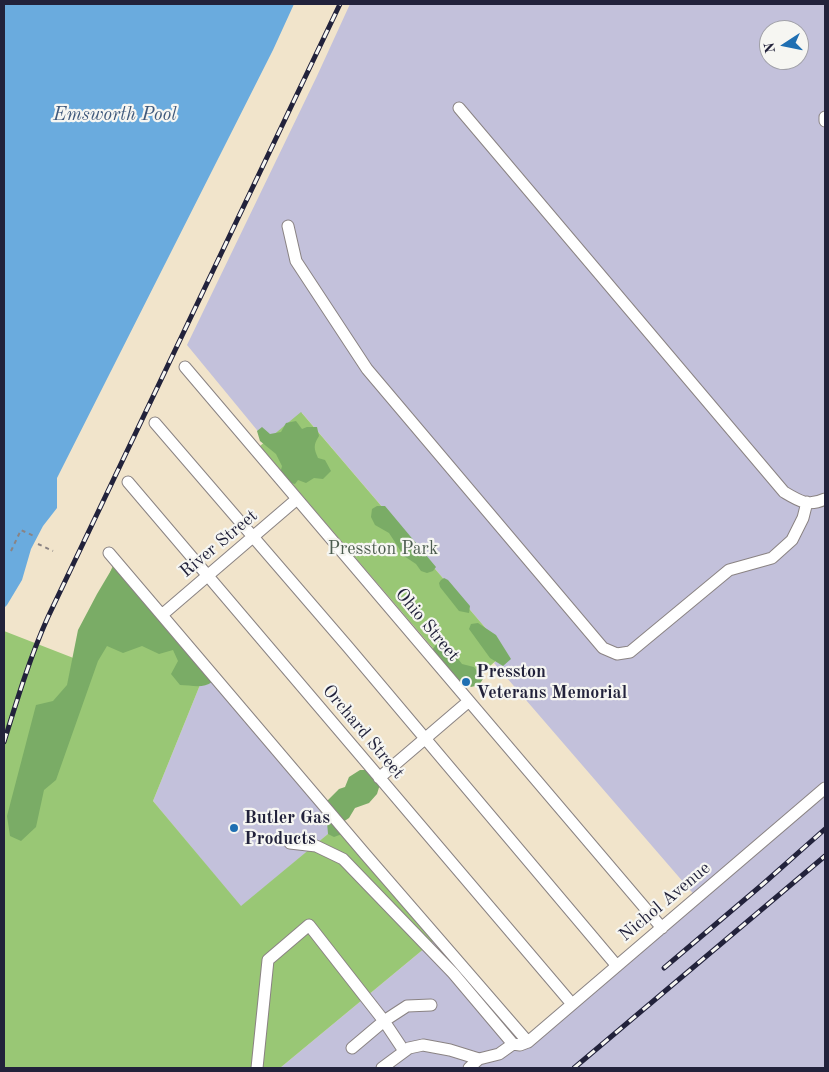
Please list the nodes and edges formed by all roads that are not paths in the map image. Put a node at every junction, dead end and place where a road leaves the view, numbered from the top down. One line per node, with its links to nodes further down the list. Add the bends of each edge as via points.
1 (459, 108): 10 (street, via 784,492 800,502)
2 (825, 117): 3 (street)
3 (825, 121)
4 (288, 226): 10 (street, via 296,261 367,369 603,648 617,654 630,652 729,570 772,558 792,540)
5 (185, 367): 8 (street, Ohio Street)
6 (155, 423): 11 (street)
7 (128, 482): 13 (street, Orchard Street)
8 (298, 499): 11 (street, River Street); 15 (street, Ohio Street)
9 (825, 499): 10 (street, via 817,503)
10 (807, 502)
11 (254, 537): 13 (street, River Street); 16 (street)
12 (109, 553): 14 (street)
13 (208, 576): 14 (street, River Street); 17 (street, Orchard Street)
14 (163, 614): 25 (street)
15 (469, 701): 16 (street); 20 (street, Ohio Street)
16 (425, 738): 17 (street); 21 (street)
17 (379, 778): 22 (street, Orchard Street)
18 (825, 788): 20 (street, Nichol Avenue)
19 (290, 843): 26 (street, via 316,846 343,859 453,973)
20 (662, 928): 21 (street, Nichol Avenue)
21 (617, 966): 22 (street, Nichol Avenue)
22 (572, 1004): 25 (street, Nichol Avenue)
23 (431, 1005): 24 (street, via 407,1006)
24 (384, 1021): 27 (street); 28 (street); 30 (street, via 309,925 268,960)
25 (528, 1042): 26 (street)
26 (514, 1044): 29 (street, via 499,1054)
27 (352, 1048)
28 (404, 1051): 29 (street, via 423,1045); 31 (street)
29 (479, 1059): 32 (street)
30 (257, 1068)
31 (382, 1068)
32 (469, 1068)

